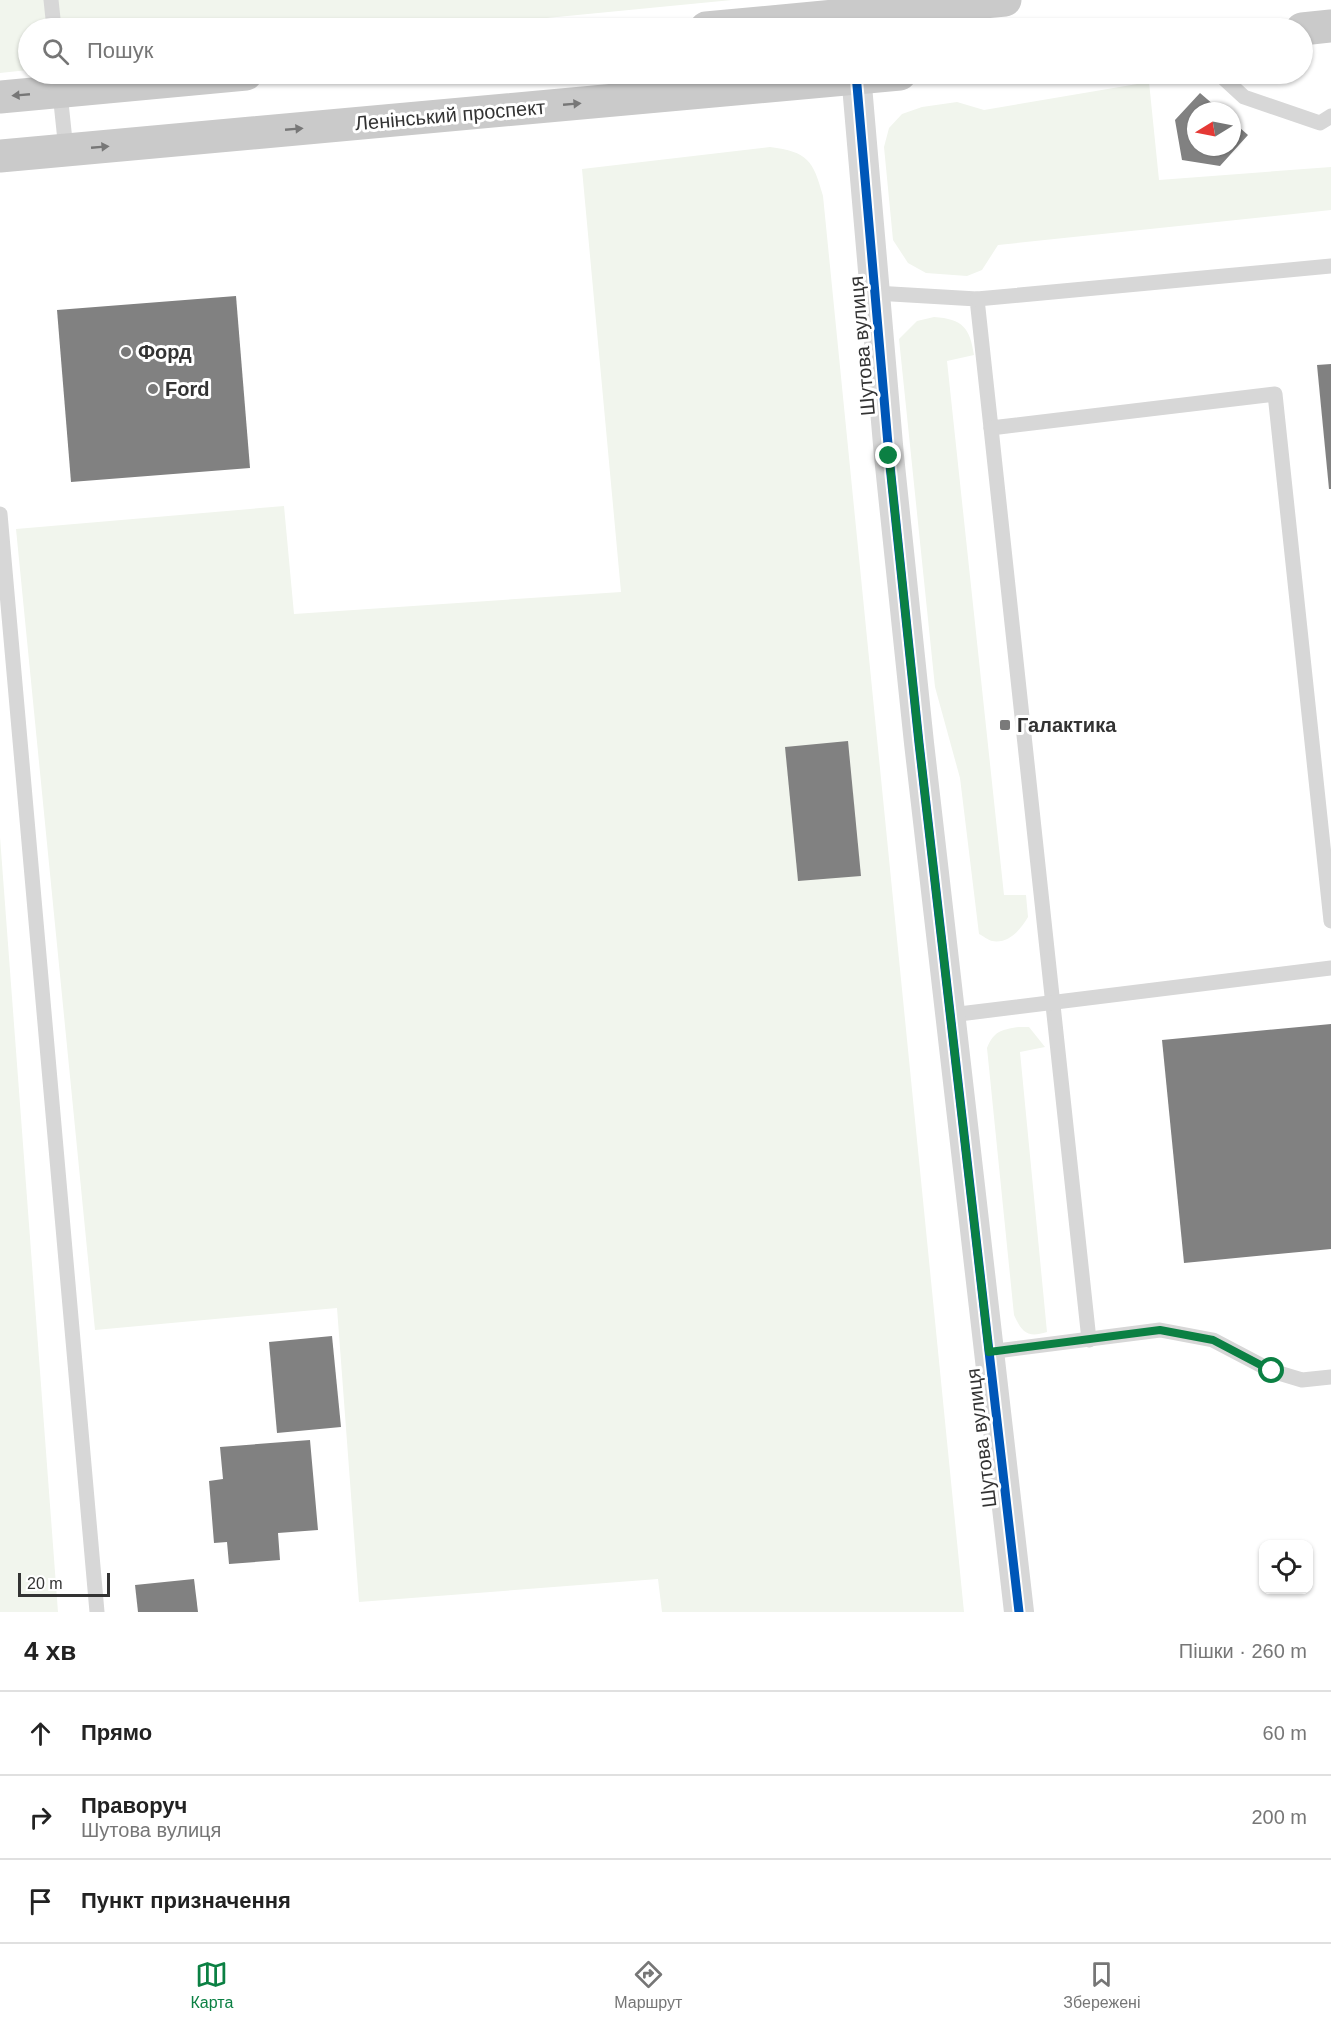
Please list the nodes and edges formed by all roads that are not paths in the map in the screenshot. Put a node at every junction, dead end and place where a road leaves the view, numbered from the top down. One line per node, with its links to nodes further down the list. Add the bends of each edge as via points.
1 (51, 0): 3 (lane)
2 (1005, 0): 4 (main road)
3 (53, 18)
4 (873, 18)
5 (1331, 26): 6 (main road)
6 (1313, 28)
7 (55, 84): 12 (main road, one-way to 12)
8 (59, 84): 14 (lane)
9 (771, 84): 14 (main road, Ленінський проспект, one-way to 9)
10 (858, 84): 17 (street, Шутова вулиця)
11 (1230, 84): 13 (lane, via 1244,97 1320,123)
12 (0, 97)
13 (1331, 116)
14 (66, 150): 15 (main road, Ленінський проспект)
15 (0, 156)
16 (1331, 266): 18 (lane)
17 (875, 293): 18 (lane); 24 (street, Шутова вулиця, via 889,456)
18 (977, 299): 19 (lane)
19 (991, 428): 21 (lane, via 1275,394); 23 (lane)
20 (0, 514): 28 (lane)
21 (1331, 921)
22 (1331, 968): 23 (lane)
23 (1053, 1002): 24 (lane); 25 (lane)
24 (951, 1015): 26 (street, Шутова вулиця)
25 (1089, 1340): 26 (lane); 27 (lane, via 1160,1330 1213,1340 1272,1371 1302,1380)
26 (989, 1352): 29 (street, Шутова вулиця)
27 (1331, 1377)
28 (97, 1612)
29 (1019, 1612)

